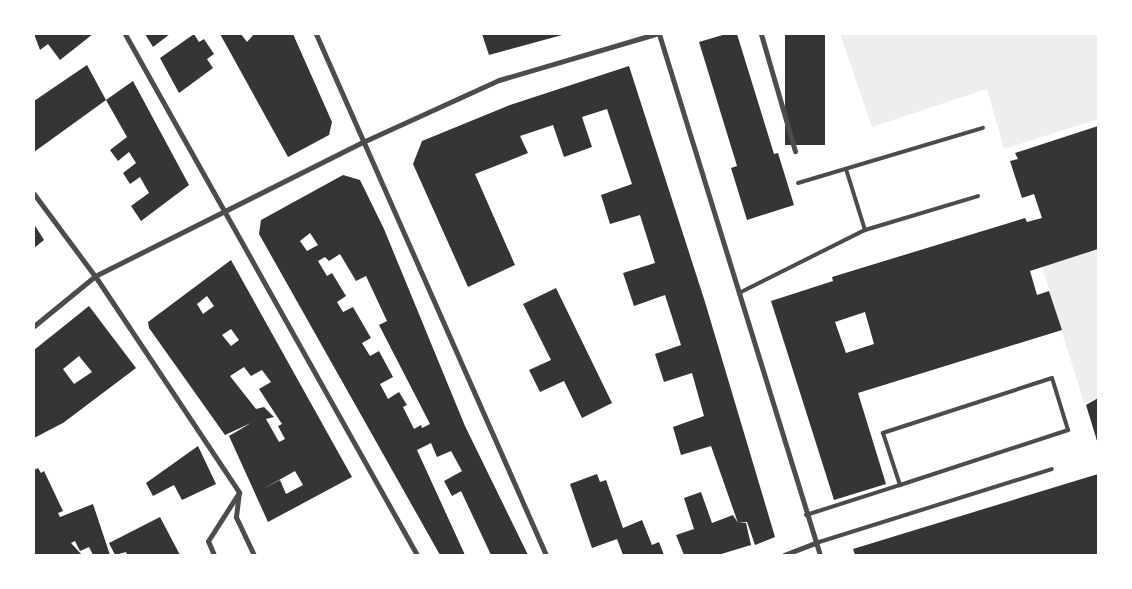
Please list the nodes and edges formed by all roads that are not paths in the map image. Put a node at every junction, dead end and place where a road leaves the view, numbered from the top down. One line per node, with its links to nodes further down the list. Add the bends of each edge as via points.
1 (125, 34): 13 (street)
2 (316, 34): 7 (street)
3 (655, 34): 7 (street, via 499,80)
4 (659, 34): 16 (street)
5 (761, 34): 8 (street)
6 (984, 128): 9 (lane)
7 (364, 141): 13 (street); 26 (street)
8 (795, 151)
9 (846, 168): 10 (lane); 14 (lane)
10 (798, 183)
11 (34, 194): 15 (street)
12 (978, 196): 14 (lane)
13 (226, 213): 15 (street); 25 (street)
14 (865, 230): 16 (lane)
15 (95, 276): 17 (street); 20 (street)
16 (739, 293): 21 (street)
17 (34, 326)
18 (1052, 468): 22 (lane)
19 (900, 485): 19 (lane, via 1068,430 1052,378 883,433); 21 (lane)
20 (239, 492): 23 (street, via 208,541); 24 (street, via 236,517)
21 (806, 515): 22 (street)
22 (816, 543): 27 (street); 28 (street)
23 (214, 555)
24 (254, 555)
25 (417, 555)
26 (546, 555)
27 (784, 555)
28 (820, 555)

